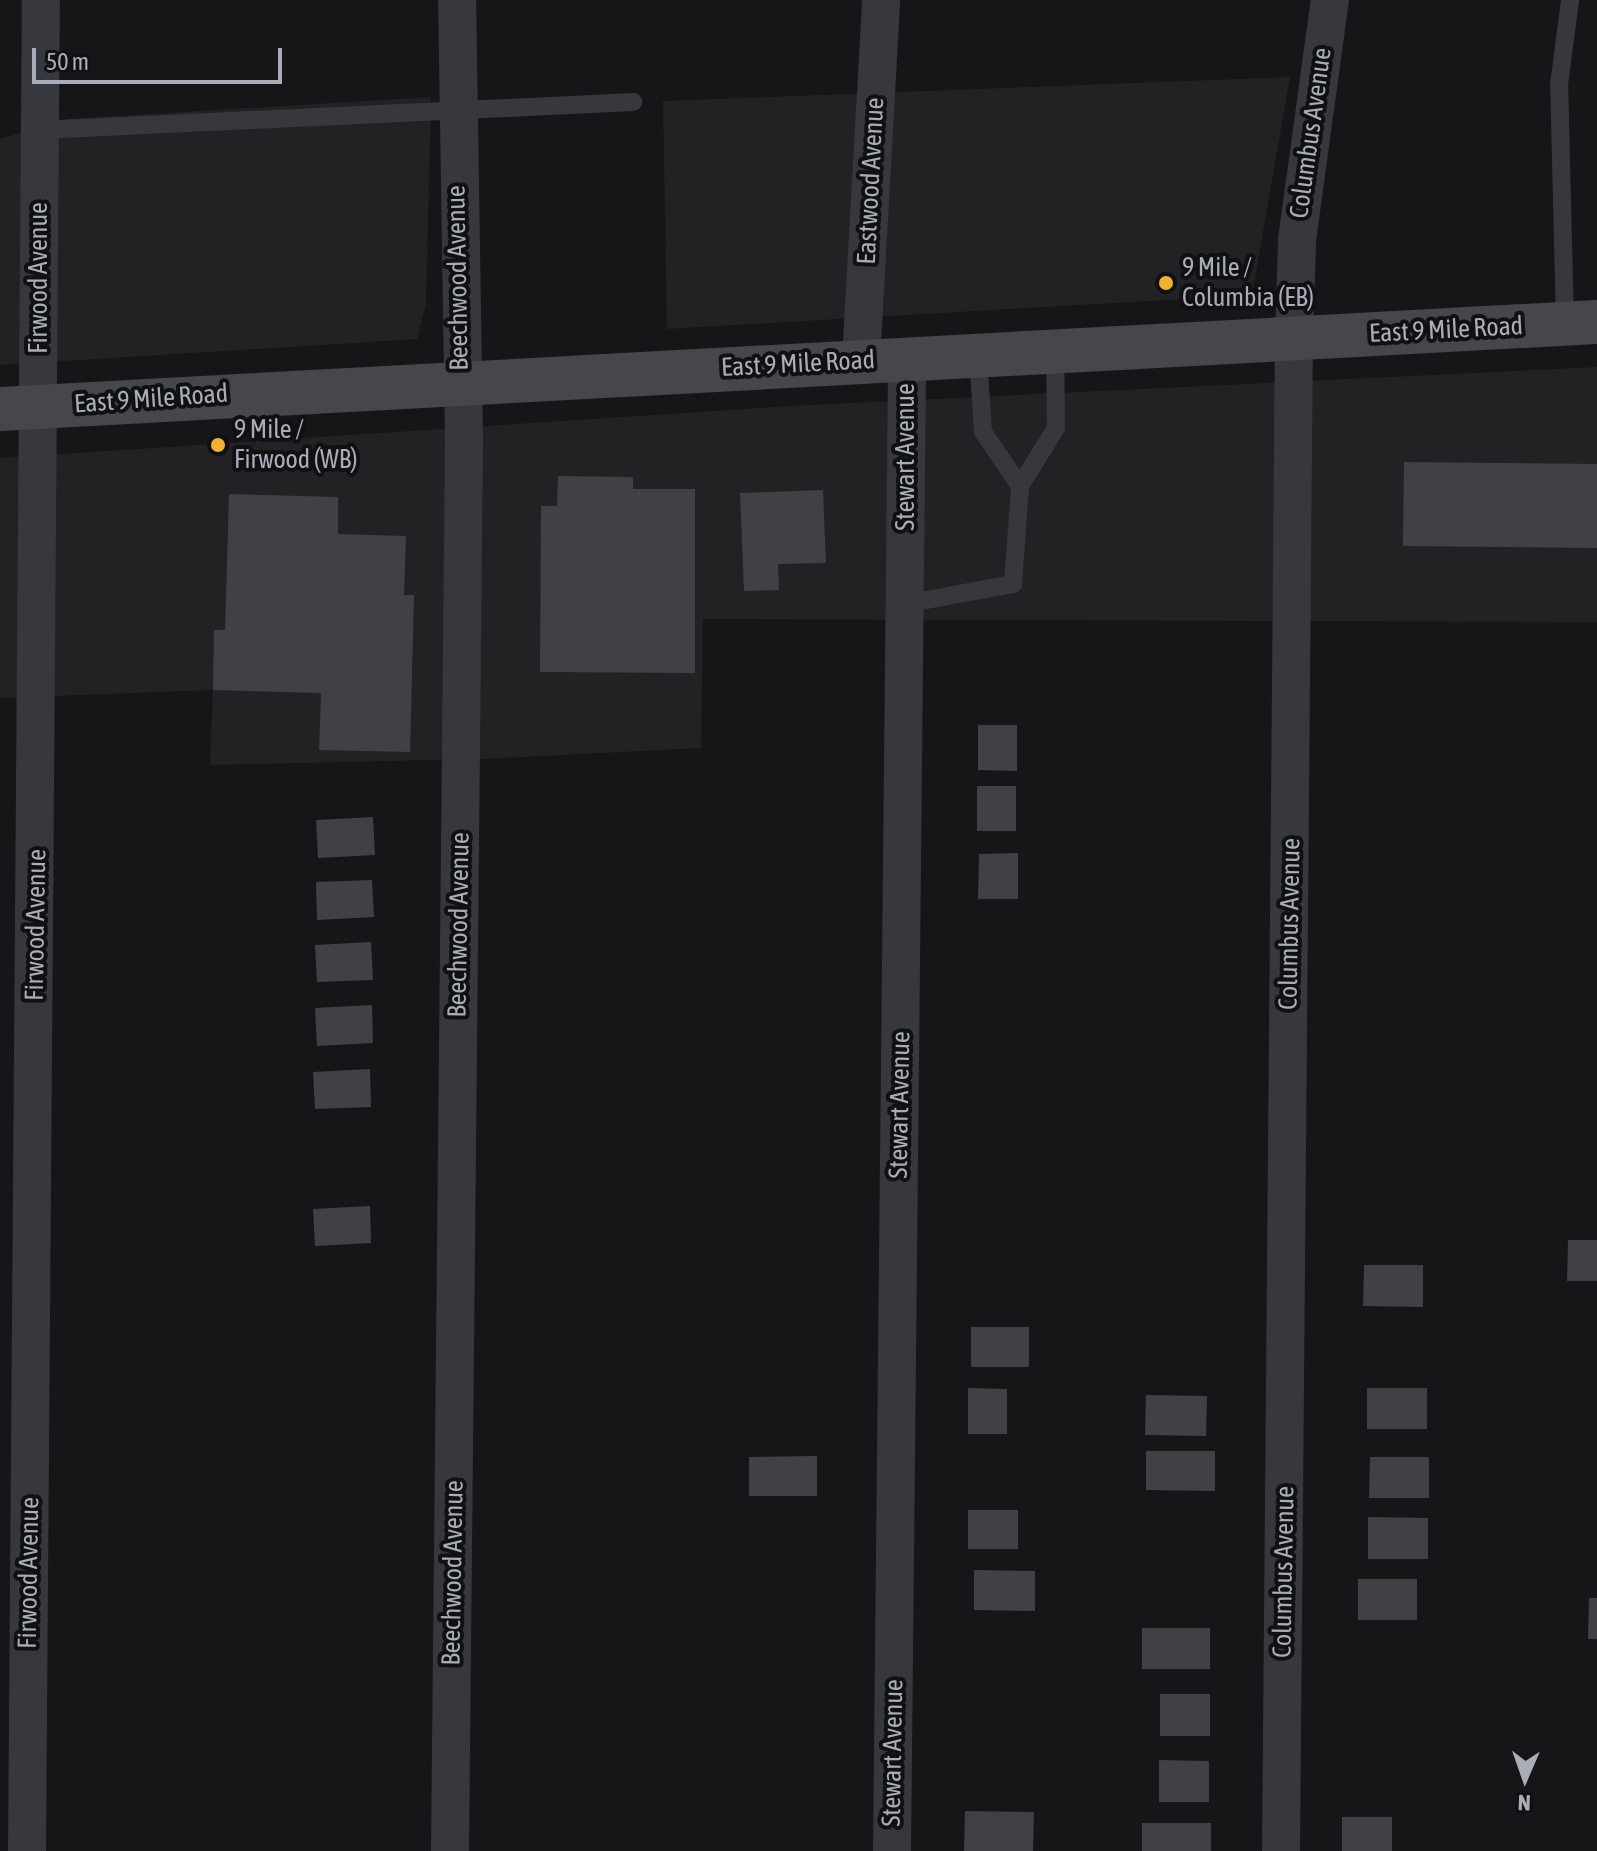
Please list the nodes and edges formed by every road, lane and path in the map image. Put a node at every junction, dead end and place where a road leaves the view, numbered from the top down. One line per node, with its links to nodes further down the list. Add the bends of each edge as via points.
1 (41, 0): 8 (street, Firwood Avenue)
2 (457, 0): 7 (street, Beechwood Avenue)
3 (881, 0): 14 (street, Eastwood Avenue)
4 (1330, 0): 10 (street, Columbus Avenue, via 1297,240)
5 (1570, 0): 9 (lane, via 1559,85)
6 (633, 102): 7 (lane)
7 (457, 105): 8 (lane); 15 (street, Beechwood Avenue)
8 (40, 130): 16 (street, Firwood Avenue)
9 (1581, 323): 10 (main road, East 9 Mile Road)
10 (1294, 338): 11 (main road, East 9 Mile Road); 22 (street, Columbus Avenue)
11 (1055, 351): 12 (main road, East 9 Mile Road); 17 (lane, via 1056,428)
12 (978, 355): 13 (main road, East 9 Mile Road); 17 (lane, via 983,432)
13 (907, 359): 14 (main road, East 9 Mile Road); 18 (street, Stewart Avenue)
14 (861, 361): 15 (main road, East 9 Mile Road)
15 (458, 380): 16 (main road, East 9 Mile Road); 20 (street, Beechwood Avenue, via 464,439)
16 (19, 408): 19 (street, Firwood Avenue)
17 (1020, 486): 18 (lane, via 1013,584)
18 (905, 604): 21 (street, Stewart Avenue)
19 (27, 1851)
20 (450, 1851)
21 (892, 1851)
22 (1281, 1851)

